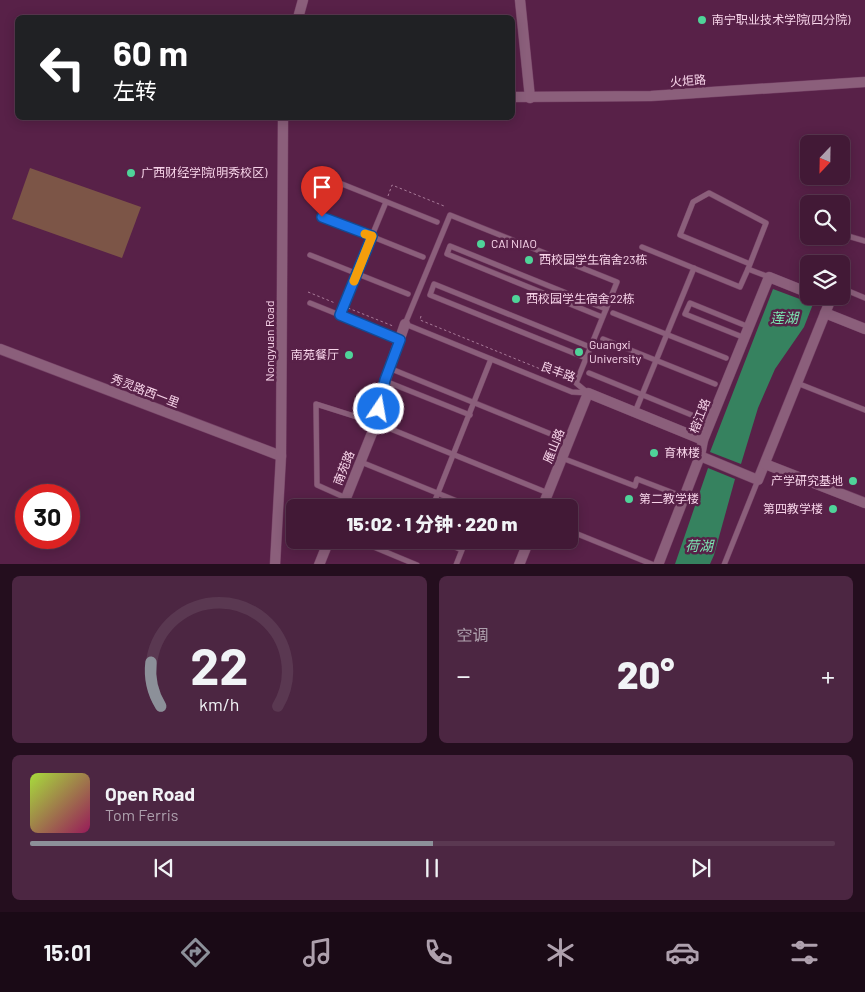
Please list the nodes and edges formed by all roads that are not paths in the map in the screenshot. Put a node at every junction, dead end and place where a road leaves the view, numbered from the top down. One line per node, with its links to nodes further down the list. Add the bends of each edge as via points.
1 (303, 0): 3 (street)
2 (520, 0): 6 (street)
3 (299, 15)
4 (865, 82): 6 (street, 火炬路, via 651,96)
5 (515, 97): 6 (street, 火炬路)
6 (530, 98)
7 (283, 120): 62 (street, Nongyuan Road)
8 (337, 182): 9 (lane)
9 (386, 202): 11 (lane); 12 (lane)
10 (322, 217): 12 (lane)
11 (437, 222)
12 (372, 236): 17 (lane); 20 (lane)
13 (850, 237): 14 (lane)
14 (865, 241)
15 (642, 247): 19 (lane)
16 (310, 255): 20 (lane)
17 (423, 257)
18 (749, 266): 18 (lane, via 766,224 709,193 693,202 680,236); 19 (lane, via 740,287); 21 (lane)
19 (694, 268): 36 (lane)
20 (356, 274): 24 (lane); 31 (lane)
21 (769, 278): 22 (street); 34 (street, 榕江路)
22 (800, 290)
23 (850, 292): 25 (lane)
24 (408, 294)
25 (865, 298)
26 (310, 303): 31 (lane)
27 (829, 305): 30 (street)
28 (606, 309): 32 (lane); 32 (lane, via 450,246 447,254); 33 (lane, via 617,282 450,214)
29 (614, 313): 36 (lane)
30 (825, 313): 35 (street); 50 (street)
31 (340, 315): 39 (lane)
32 (602, 317): 40 (lane)
33 (405, 324): 39 (street, 南苑路); 44 (lane, 良丰路)
34 (749, 327): 37 (street, 榕江路); 37 (lane, via 690,303 685,314)
35 (865, 329)
36 (667, 334): 43 (lane); 45 (lane)
37 (745, 338): 59 (street, 榕江路)
38 (603, 339): 45 (lane)
39 (400, 340): 46 (street, 南苑路)
40 (590, 347): 42 (lane); 42 (lane, via 434,284 430,295)
41 (0, 349): 62 (street, 秀灵路西一里)
42 (586, 358): 51 (lane, via 576,383)
43 (726, 358)
44 (491, 359): 51 (lane, 良丰路, via 572,392); 53 (lane)
45 (656, 360): 49 (lane); 52 (lane)
46 (389, 368): 48 (street, 南苑路); 53 (lane)
47 (589, 374): 52 (lane)
48 (385, 380): 56 (lane); 58 (street, 南苑路)
49 (715, 384)
50 (797, 384): 54 (lane); 66 (street)
51 (588, 393): 55 (street, 良丰路); 60 (street, 雁山路)
52 (642, 395): 55 (lane); 57 (lane)
53 (474, 403): 56 (lane); 60 (lane)
54 (865, 410)
55 (636, 412): 59 (street, 良丰路)
56 (470, 415): 61 (lane)
57 (699, 418)
58 (376, 423): 61 (lane); 65 (street, 南苑路); 71 (lane, via 316,404 316,485)
59 (703, 440): 63 (street, 榕江路)
60 (569, 441): 64 (street, 雁山路)
61 (454, 454): 68 (lane); 69 (lane)
62 (282, 456): 82 (street, Nongyuan Road)
63 (700, 456): 67 (street); 70 (street, 榕江路)
64 (562, 458): 69 (street, 雁山路); 70 (lane, via 635,486 637,479)
65 (361, 462): 68 (lane); 72 (street, 南苑路)
66 (765, 464): 67 (street); 76 (street)
67 (758, 480): 89 (lane)
68 (438, 493): 73 (lane); 74 (lane)
69 (548, 493): 75 (street, 雁山路)
70 (684, 497): 88 (street, 榕江路)
71 (338, 499)
72 (346, 499)
73 (436, 499)
74 (452, 499)
75 (546, 499)
76 (865, 502)
77 (578, 534): 87 (lane)
78 (325, 549): 83 (street)
79 (380, 549): 84 (lane)
80 (460, 549): 85 (lane, via 462,550)
81 (526, 549): 86 (street)
82 (275, 564)
83 (319, 564)
84 (417, 564)
85 (456, 564)
86 (521, 564)
87 (654, 564)
88 (658, 564)
89 (724, 564)

